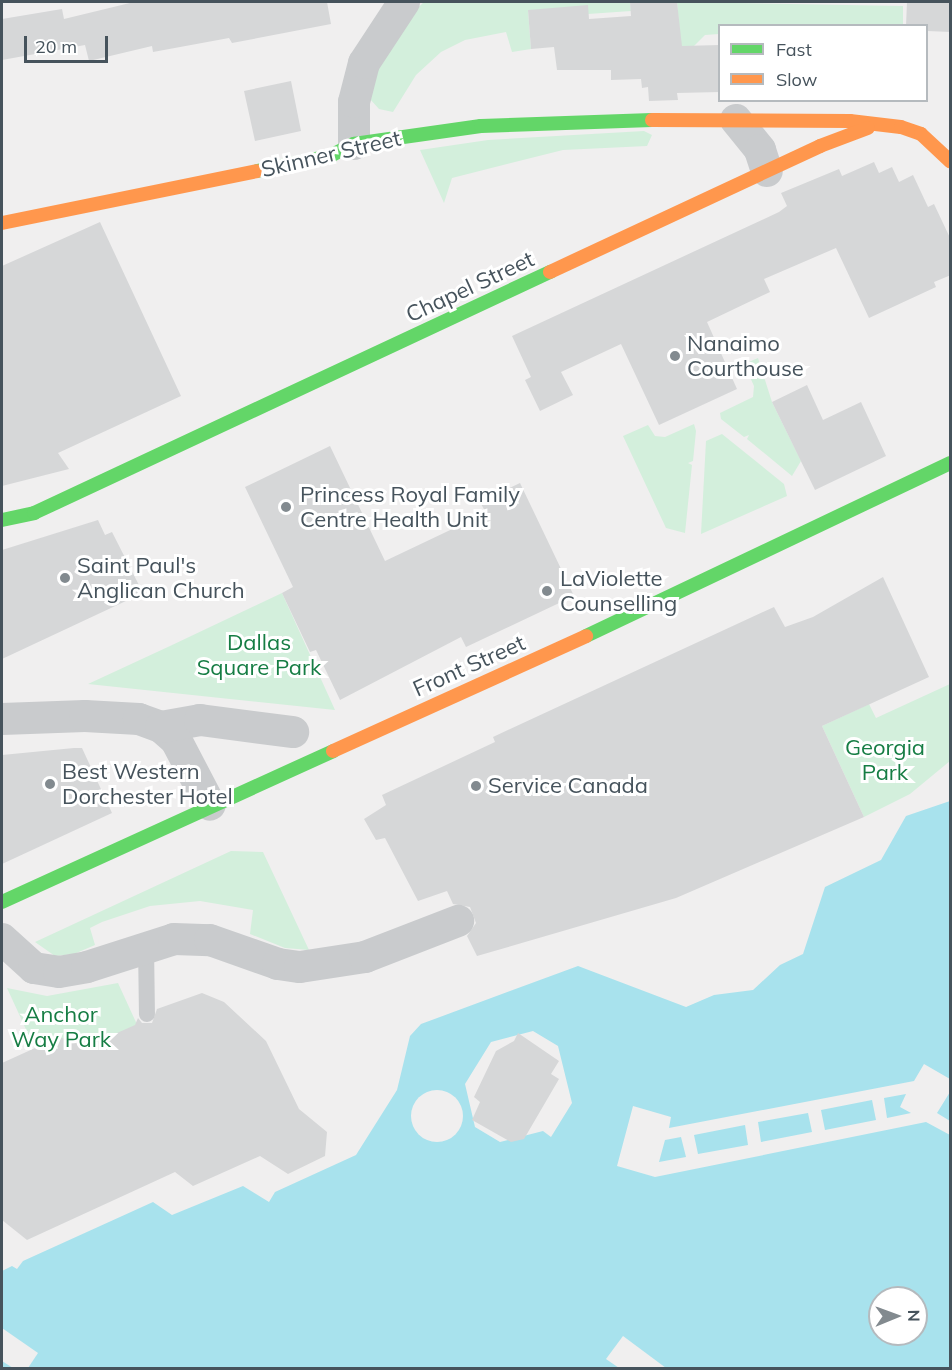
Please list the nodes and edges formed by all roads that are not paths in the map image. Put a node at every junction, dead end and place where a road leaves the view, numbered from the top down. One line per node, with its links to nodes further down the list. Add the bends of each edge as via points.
1 (404, 2): 4 (street, via 364,63 354,102)
2 (736, 120): 3 (street, Skinner Street); 4 (street, Skinner Street, via 593,120 481,126); 6 (street, via 760,150)
3 (879, 125): 5 (street, via 921,134); 6 (street, Chapel Street, via 827,143)
4 (354, 144): 7 (street, Skinner Street, via 330,156)
5 (951, 161)
6 (767, 171): 9 (street, Chapel Street, via 34,513)
7 (2, 223)
8 (951, 463): 13 (street, Front Street, via 555,650)
9 (2, 520)
10 (2, 719): 11 (street, via 85,716 139,719)
11 (161, 727): 12 (street, via 200,720); 13 (street, via 176,740)
12 (293, 732)
13 (210, 805): 14 (street, Front Street)
14 (2, 902)
15 (458, 921): 17 (street, via 365,957 323,966 278,964 210,940 174,939)
16 (2, 939): 17 (street, via 34,968 59,972 87,967)
17 (146, 945): 18 (lane)
18 (147, 1014)

